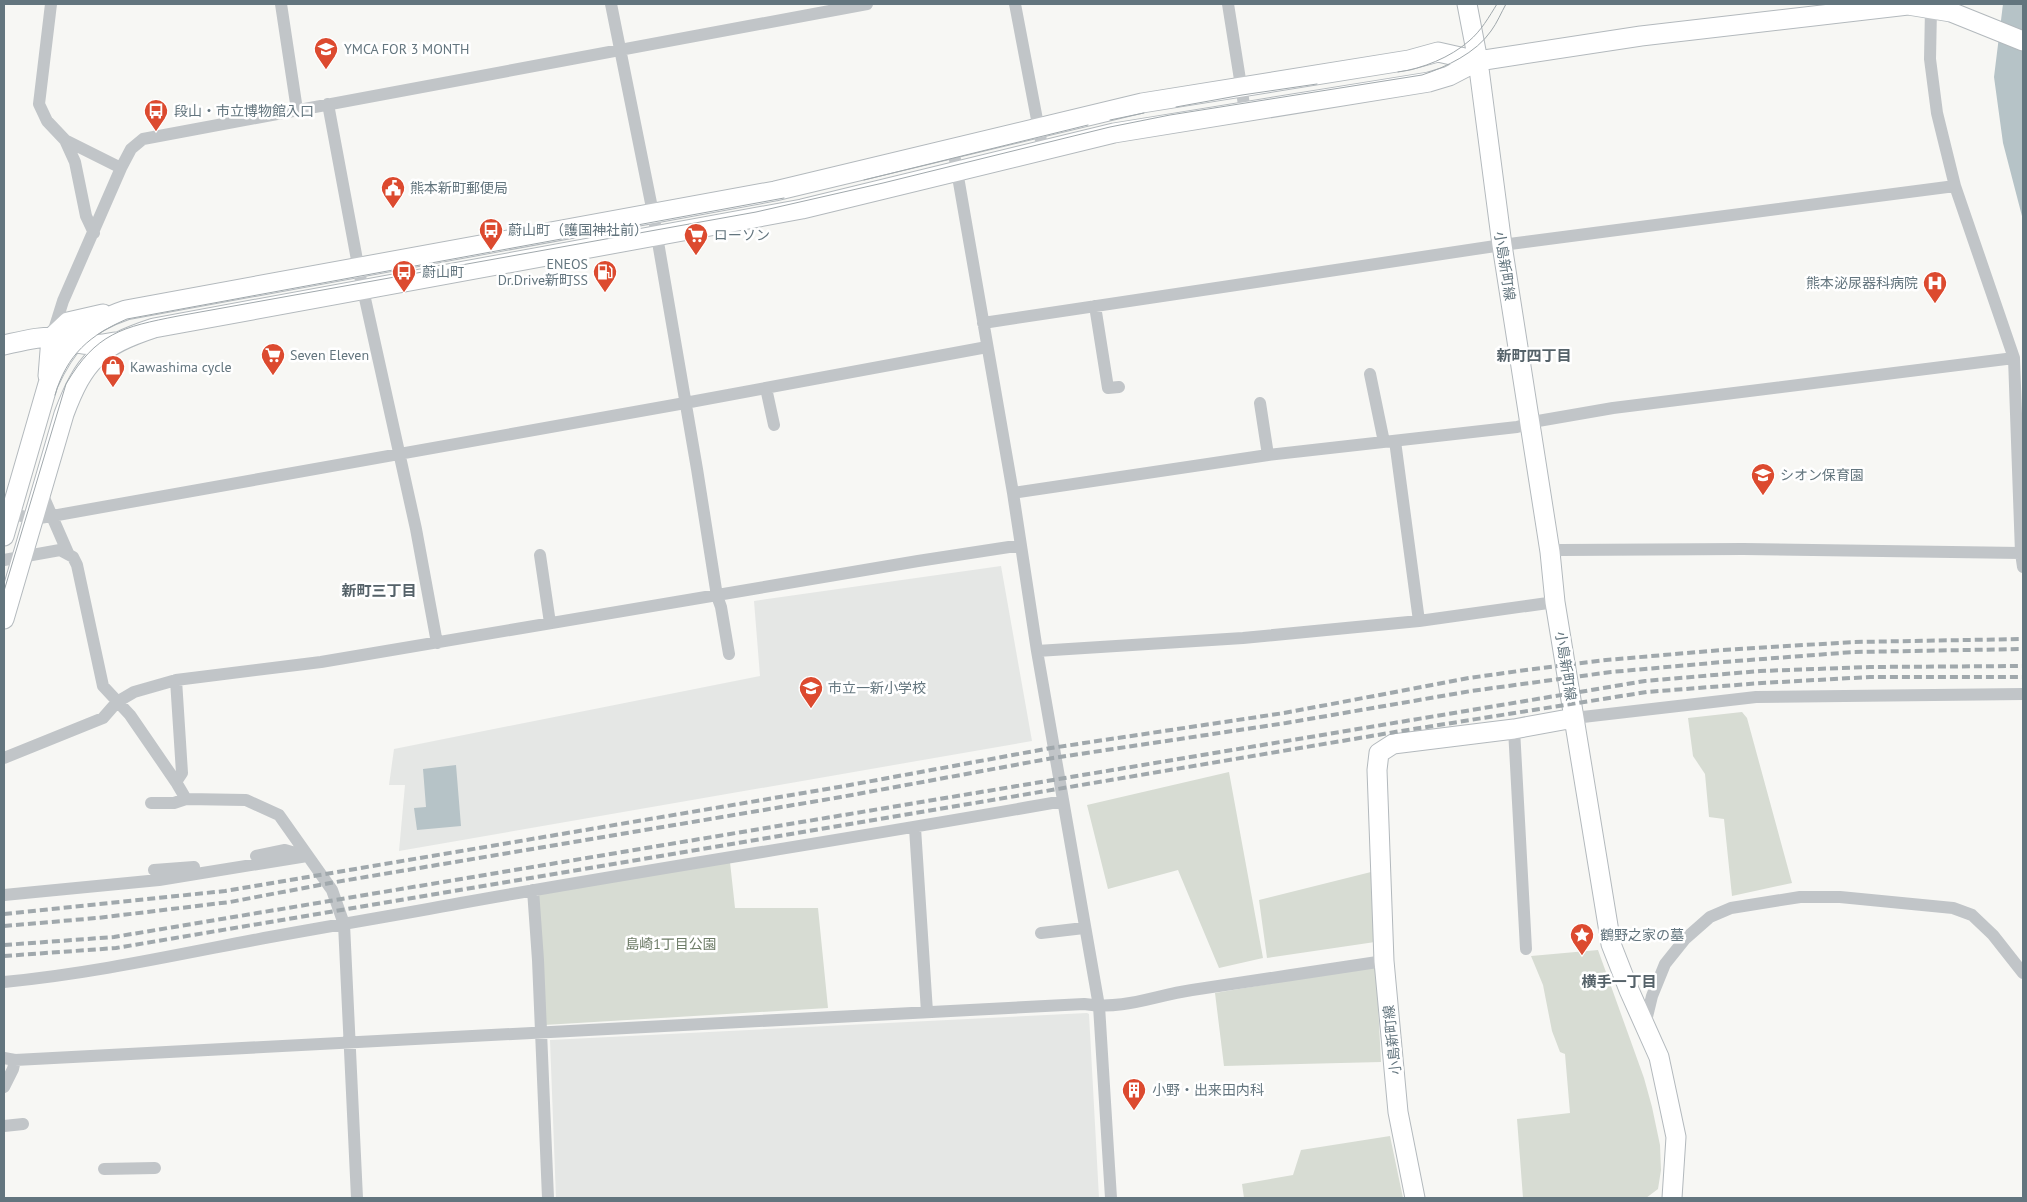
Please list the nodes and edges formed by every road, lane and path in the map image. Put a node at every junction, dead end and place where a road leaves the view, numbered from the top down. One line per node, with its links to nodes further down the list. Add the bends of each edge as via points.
1 (51, 4): 19 (street, via 39,104 47,121)
2 (281, 4): 16 (street)
3 (611, 4): 12 (street)
4 (867, 4): 12 (street)
5 (1015, 4): 18 (street)
6 (1228, 4): 14 (street)
7 (1467, 4): 13 (street, 小島新町線)
8 (1908, 4): 10 (street); 13 (street, via 1641,36)
9 (1953, 8): 10 (street); 11 (street)
10 (1931, 9): 24 (street, via 1930,59 1937,113)
11 (2023, 41)
12 (619, 51): 15 (street); 25 (street)
13 (1478, 61): 14 (street, via 1438,52 1409,60); 17 (street, via 1429,82); 28 (street, 小島新町線)
14 (1241, 87): 17 (street); 18 (street, via 1142,103)
15 (328, 104): 16 (street); 29 (street)
16 (297, 110): 22 (street, via 143,140 131,149)
17 (1245, 111): 21 (street, via 1114,133)
18 (1039, 127): 20 (street); 21 (street)
19 (65, 140): 22 (street); 26 (street, via 75,162 86,216)
20 (953, 148): 23 (street); 25 (street, via 799,185)
21 (1044, 151): 23 (street)
22 (121, 168): 26 (street)
23 (958, 172): 27 (street, via 802,209); 33 (street)
24 (1955, 186): 28 (street); 39 (street)
25 (652, 213): 27 (street); 29 (street)
26 (94, 233): 34 (street, via 63,301)
27 (656, 236): 30 (street); 44 (street)
28 (1502, 245): 31 (street); 47 (street, 小島新町線)
29 (358, 267): 30 (street); 32 (street)
30 (363, 290): 35 (street, via 154,328); 51 (street)
31 (1095, 306): 33 (street); 42 (street, via 1108,388)
32 (126, 310): 34 (street, via 68,322); 38 (street, via 92,325)
33 (984, 323): 37 (street)
34 (51, 338): 36 (street); 38 (street, via 63,338); 41 (street)
35 (118, 342): 38 (street); 46 (street, via 86,366)
36 (4, 345)
37 (988, 347): 43 (street); 54 (street)
38 (67, 349): 41 (street); 46 (street)
39 (2014, 358): 47 (street, via 1613,408); 50 (street)
40 (1370, 374): 49 (street)
41 (48, 384): 55 (street)
42 (1119, 387)
43 (766, 388): 44 (street); 48 (street)
44 (685, 403): 51 (street); 67 (street)
45 (1260, 403): 52 (street)
46 (64, 414): 53 (street)
47 (1530, 423): 49 (street); 60 (street, 小島新町線)
48 (774, 424)
49 (1389, 442): 52 (street); 70 (street)
50 (2020, 443): 61 (street)
51 (400, 454): 56 (street); 72 (street)
52 (1268, 455): 54 (street)
53 (42, 486): 56 (street); 57 (street)
54 (1013, 493): 59 (street)
55 (10, 513): 57 (street); 58 (street)
56 (52, 516): 57 (street); 62 (street)
57 (33, 519): 64 (street)
58 (4, 536)
59 (1021, 547): 67 (street); 73 (street)
60 (1550, 552): 61 (street, via 1742,549); 68 (street, 小島新町線)
61 (2021, 552): 66 (street)
62 (68, 553): 64 (street, via 60,550); 77 (street, via 77,565 103,686)
63 (540, 555): 71 (street)
64 (23, 557): 65 (street); 69 (street)
65 (4, 560)
66 (2023, 567)
67 (717, 596): 71 (street); 74 (street)
68 (1555, 602): 70 (street); 78 (street, 小島新町線)
69 (4, 619)
70 (1418, 621): 73 (street, via 1243,638)
71 (550, 623): 72 (street)
72 (437, 643): 75 (street, via 321,662)
73 (1037, 651): 83 (street)
74 (729, 654)
75 (176, 680): 77 (street, via 134,692); 81 (street, via 182,773)
76 (2023, 694): 78 (street, via 1756,697)
77 (117, 702): 80 (street, via 103,718); 81 (street, via 130,715)
78 (1574, 718): 79 (street, 小島新町線); 99 (street, via 1611,944)
79 (1514, 729): 93 (street); 94 (street, 小島新町線, via 1393,744 1379,753)
80 (4, 758)
81 (176, 782): 82 (street)
82 (186, 799): 84 (street); 86 (street, via 246,800 265,808 279,815)
83 (1063, 801): 85 (street); 91 (street)
84 (151, 804)
85 (915, 828): 88 (street); 98 (street)
86 (307, 856): 87 (street, via 285,850 214,866); 89 (street, via 159,880); 90 (street, via 332,890)
87 (154, 870)
88 (533, 890): 90 (street); 100 (street)
89 (4, 895)
90 (344, 924): 96 (street, via 40,979); 101 (street)
91 (1084, 928): 92 (street); 97 (street)
92 (1041, 932)
93 (1526, 949)
94 (1384, 961): 97 (street, via 1191,990 1138,1003); 111 (street, 小島新町線, via 1398,1112)
95 (2023, 973): 99 (street, via 1993,934 1972,915 1953,908 1840,897 1800,897 1731,908 1710,917 1685,939 1665,964)
96 (4, 982)
97 (1099, 1006): 98 (street, via 1084,1004); 110 (street)
98 (927, 1012): 100 (street)
99 (1645, 1025): 112 (street, via 1659,1056 1676,1137)
100 (541, 1032): 101 (street); 109 (street)
101 (349, 1041): 102 (street); 108 (street)
102 (9, 1059): 103 (street, via 13,1070)
103 (4, 1088)
104 (23, 1124): 105 (street)
105 (4, 1126)
106 (155, 1168): 107 (street)
107 (104, 1169)
108 (357, 1198)
109 (548, 1198)
110 (1111, 1198)
111 (1415, 1198)
112 (1672, 1198)

